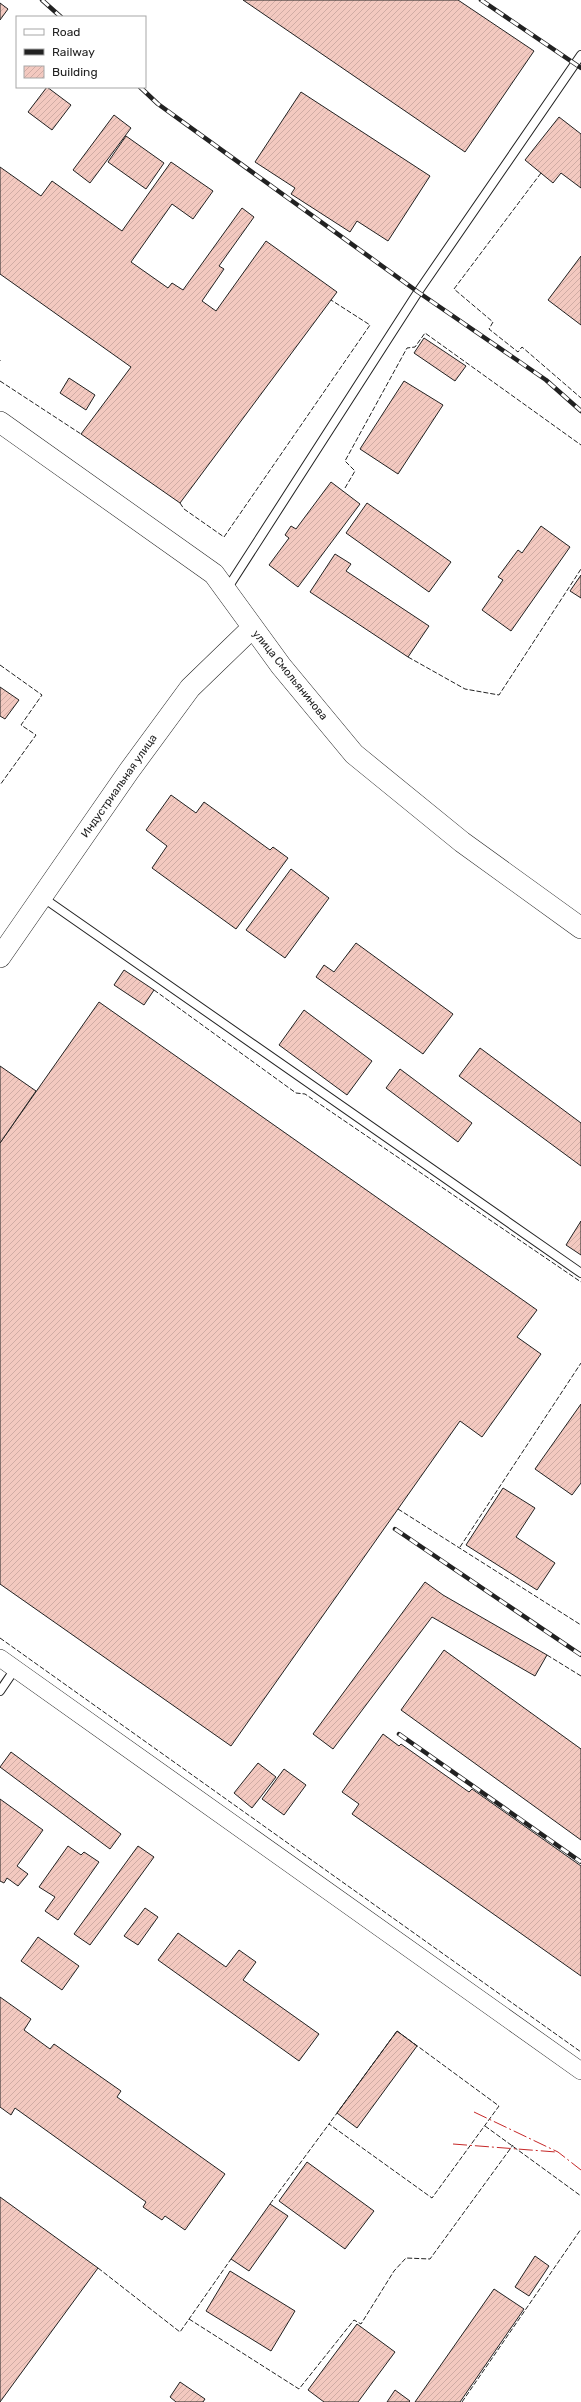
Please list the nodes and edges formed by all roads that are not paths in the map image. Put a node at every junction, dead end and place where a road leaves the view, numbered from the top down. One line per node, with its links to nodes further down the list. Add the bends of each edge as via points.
1 (581, 55): 3 (lane, via 418,292)
2 (0, 422): 3 (street, улица Смольянинова, via 214,574)
3 (226, 590): 4 (street, улица Смольянинова)
4 (252, 628): 5 (street, Индустриальная улица, via 190,688); 6 (street, улица Смольянинова, via 354,754 462,842)
5 (42, 897): 7 (street, Индустриальная улица); 8 (lane)
6 (581, 928)
7 (0, 956)
8 (581, 1273)
9 (0, 1658): 10 (street)
10 (15, 1669): 11 (lane); 12 (street)
11 (0, 1691)
12 (581, 2071)

